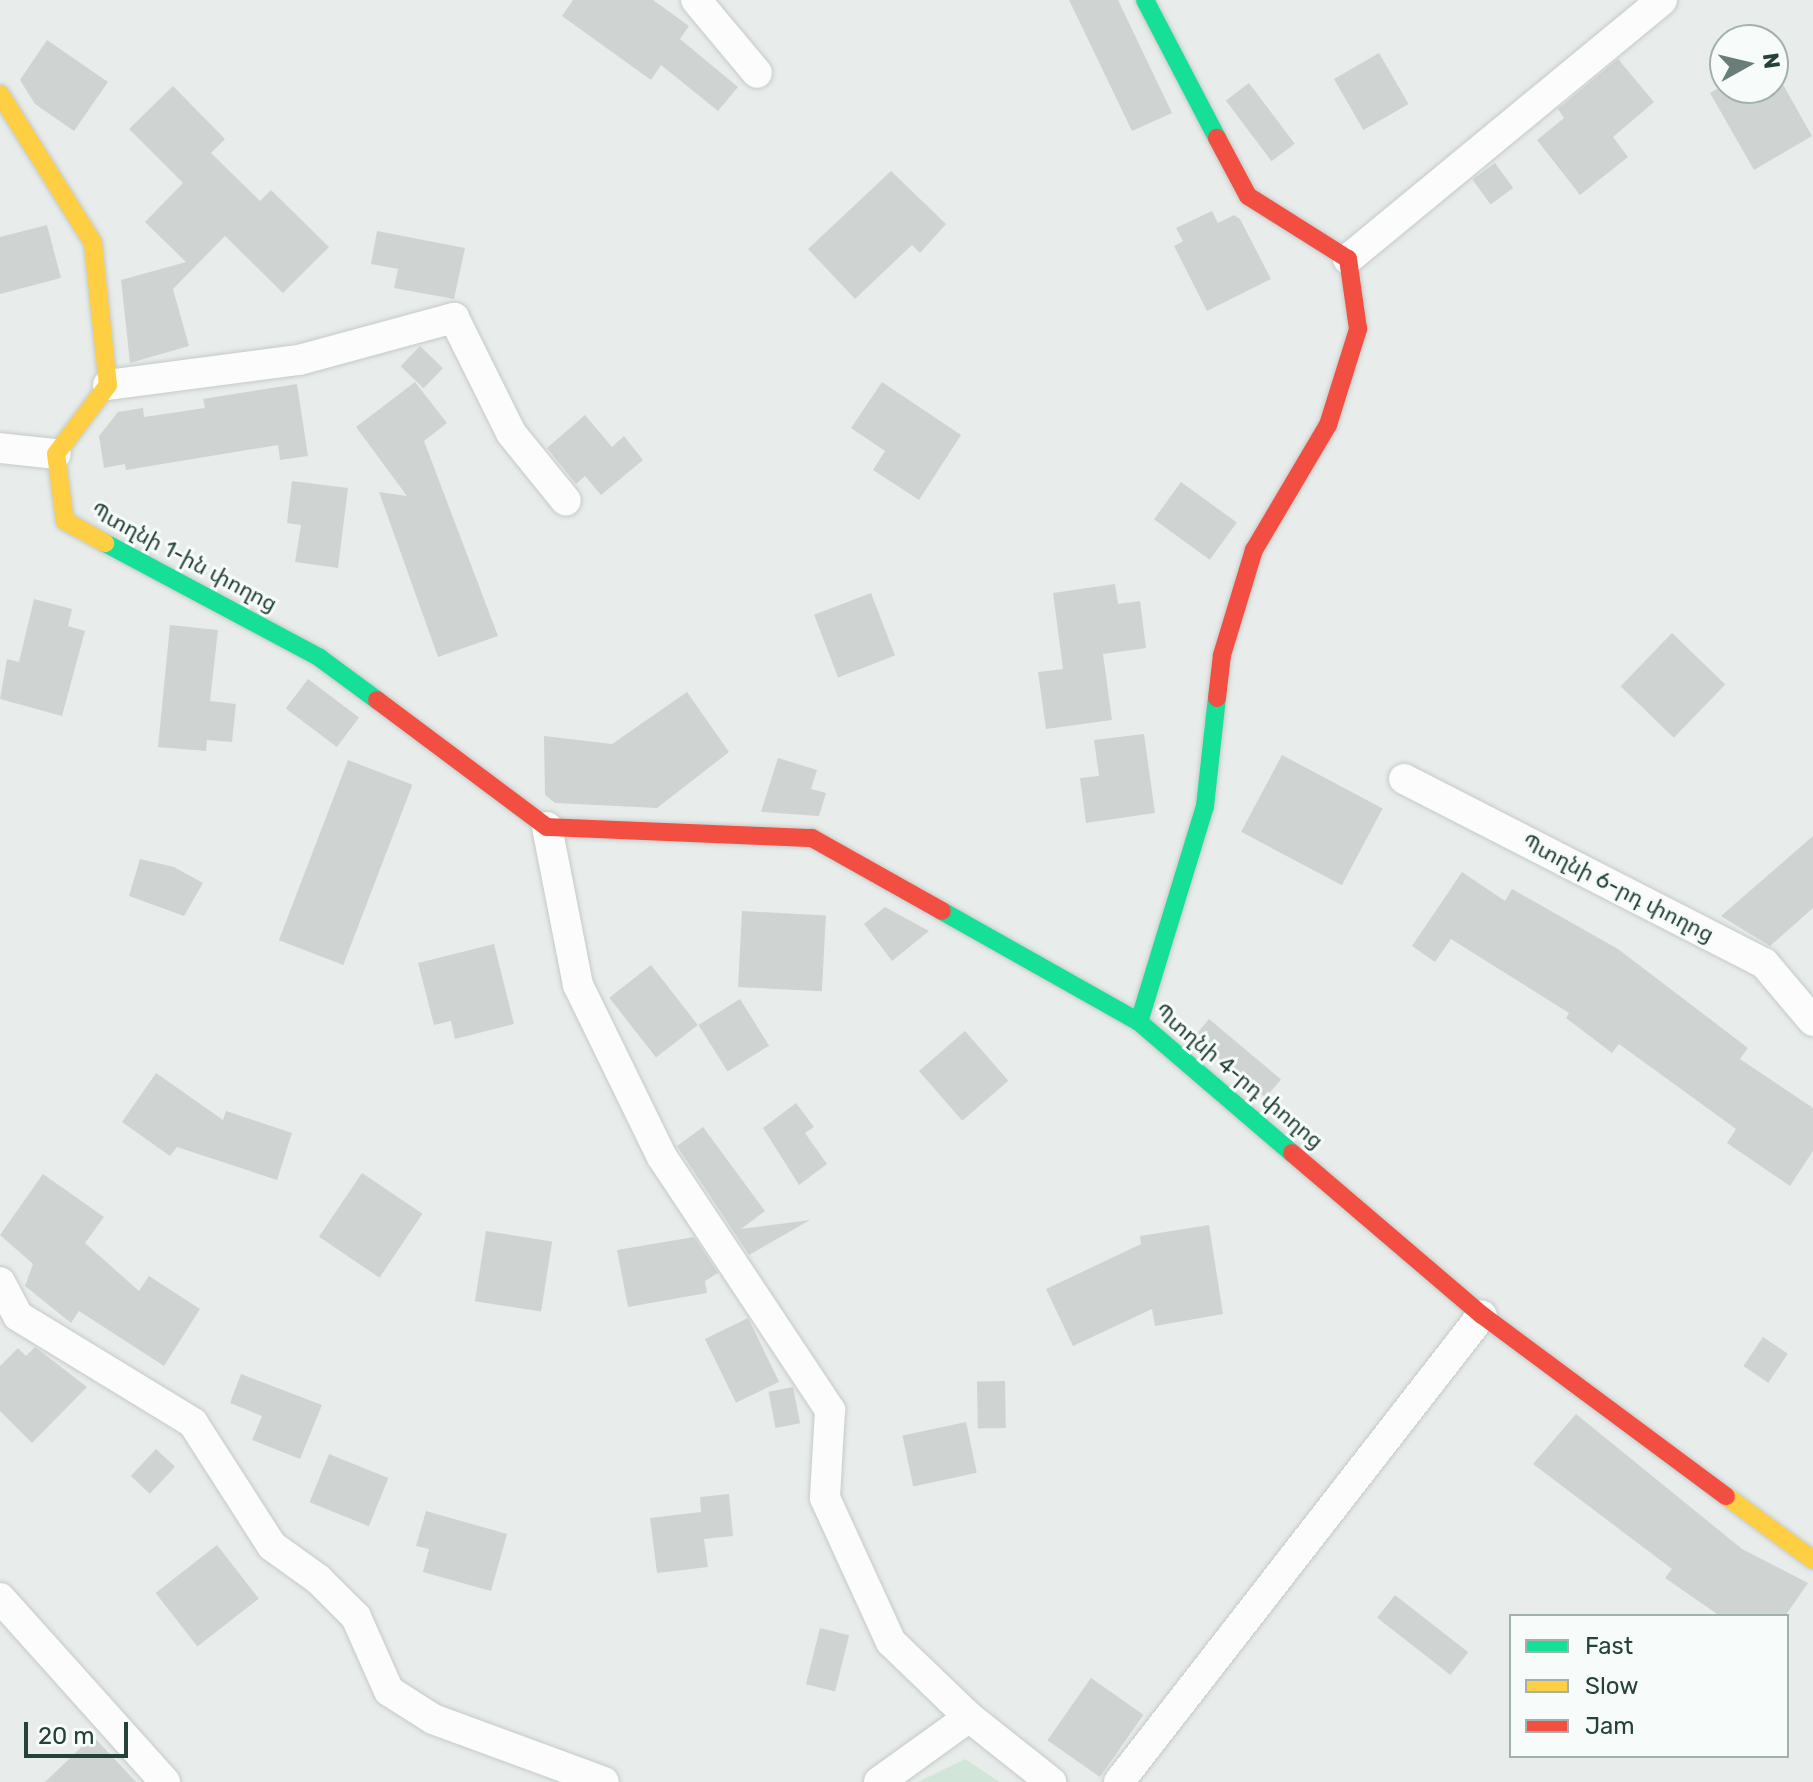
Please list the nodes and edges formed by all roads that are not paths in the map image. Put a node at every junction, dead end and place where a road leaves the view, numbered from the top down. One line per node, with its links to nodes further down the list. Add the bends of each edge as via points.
1 (696, 0): 4 (street)
2 (1145, 0): 6 (street, via 1248,196)
3 (1662, 0): 6 (street)
4 (757, 73)
5 (0, 94): 7 (street, via 93,243)
6 (1348, 259): 14 (street, via 1358,329 1328,425 1254,550 1222,655 1205,806)
7 (108, 385): 9 (street); 10 (street, via 299,360 454,318 511,433)
8 (0, 448): 9 (street)
9 (56, 454): 12 (street, Պտղնի 1-ին փողոց, via 65,521 320,658)
10 (566, 501)
11 (1404, 779): 13 (street, Պտղնի 6-րդ փողոց, via 1764,963)
12 (547, 827): 14 (street, Պտղնի 4-րդ փողոց, via 812,838); 19 (street, via 578,985 662,1157 830,1410 825,1498 891,1642)
13 (1813, 1021)
14 (1139, 1022): 16 (street, Պտղնի 4-րդ փողոց)
15 (0, 1282): 21 (street, via 18,1316 193,1423 272,1546 318,1579 356,1617 389,1691 433,1719)
16 (1482, 1315): 17 (street, Պտղնի 4-րդ փողոց); 24 (street)
17 (1813, 1560)
18 (0, 1598): 20 (street)
19 (969, 1717): 22 (street); 23 (street)
20 (165, 1782)
21 (604, 1782)
22 (879, 1782)
23 (1051, 1782)
24 (1119, 1782)

